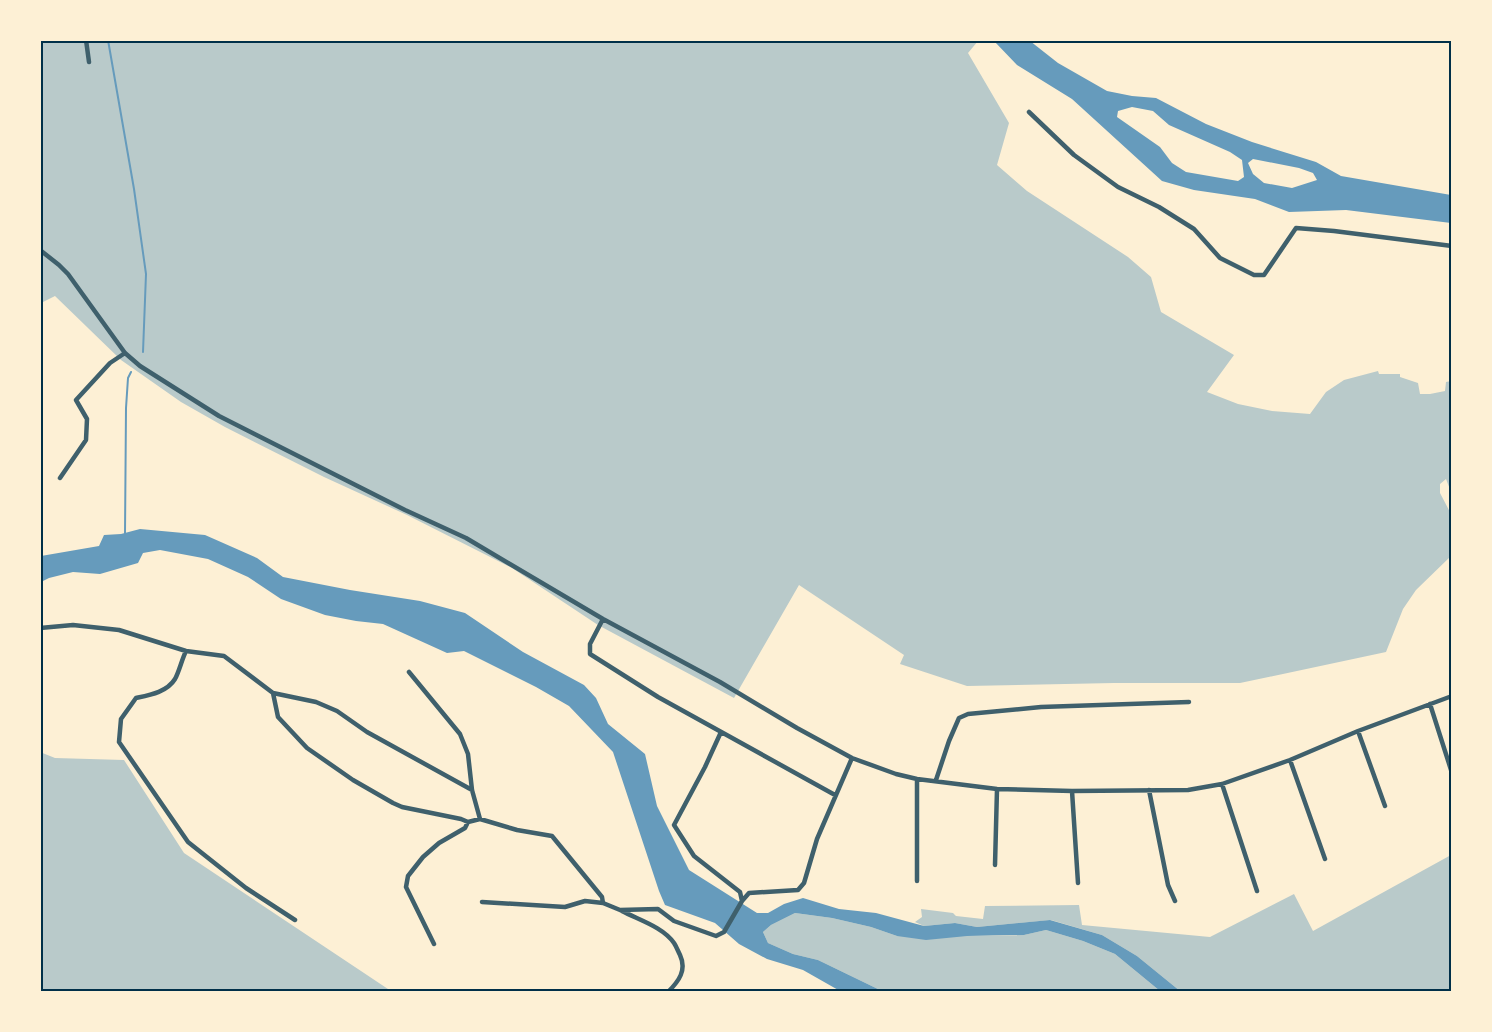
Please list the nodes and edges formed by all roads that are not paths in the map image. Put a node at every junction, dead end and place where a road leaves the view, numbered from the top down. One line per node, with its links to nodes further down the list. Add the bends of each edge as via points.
1 (86, 40): 2 (street)
2 (89, 62)
3 (1029, 112): 4 (street, via 1074,154 1118,187 1194,229 1220,258 1254,275 1264,275 1296,228)
4 (1452, 246)
5 (40, 250): 6 (street, via 68,274)
6 (125, 353): 7 (street, via 110,363 76,400 87,419 86,440); 8 (street, via 219,416 466,538)
7 (60, 478)
8 (603, 619): 17 (street, via 590,644 590,654); 18 (street)
9 (40, 628): 10 (street, via 73,625 119,630)
10 (186, 651): 12 (street, via 224,656); 42 (street, via 175,679 161,691 136,698 121,718 119,742 188,842 246,888)
11 (410, 672): 25 (street, via 460,734 468,754)
12 (273, 693): 25 (street, via 337,711); 31 (street, via 278,717 307,748 353,780 402,807)
13 (1452, 696): 15 (street)
14 (1189, 702): 22 (street, via 1041,707 968,714 958,718)
15 (1430, 704): 16 (street); 20 (street)
16 (1358, 731): 19 (street); 29 (street)
17 (721, 732): 28 (street); 37 (street, via 674,825 694,856 740,892)
18 (852, 758): 21 (street); 28 (street)
19 (1290, 760): 23 (street); 32 (street)
20 (1452, 773)
21 (917, 779): 22 (street); 34 (street)
22 (936, 780): 24 (street)
23 (1222, 784): 26 (street, via 1188,790); 36 (street)
24 (997, 789): 27 (street); 33 (street)
25 (472, 790): 30 (street)
26 (1149, 790): 27 (street); 38 (street, via 1168,885)
27 (1072, 791): 35 (street)
28 (836, 795): 37 (street, via 798,890 749,893)
29 (1384, 806)
30 (480, 819): 31 (street); 40 (street, via 552,836)
31 (468, 822): 43 (street, via 423,857 408,876 406,887)
32 (1325, 859)
33 (995, 865)
34 (917, 881)
35 (1078, 884)
36 (1257, 891)
37 (742, 901): 41 (street, via 724,932 716,936 674,921 658,909)
38 (1175, 901)
39 (483, 902): 40 (street, via 565,907 585,901)
40 (603, 903): 41 (street)
41 (620, 910): 44 (street, via 660,930 673,942 683,961 683,971)
42 (295, 920)
43 (435, 944)
44 (668, 992)

